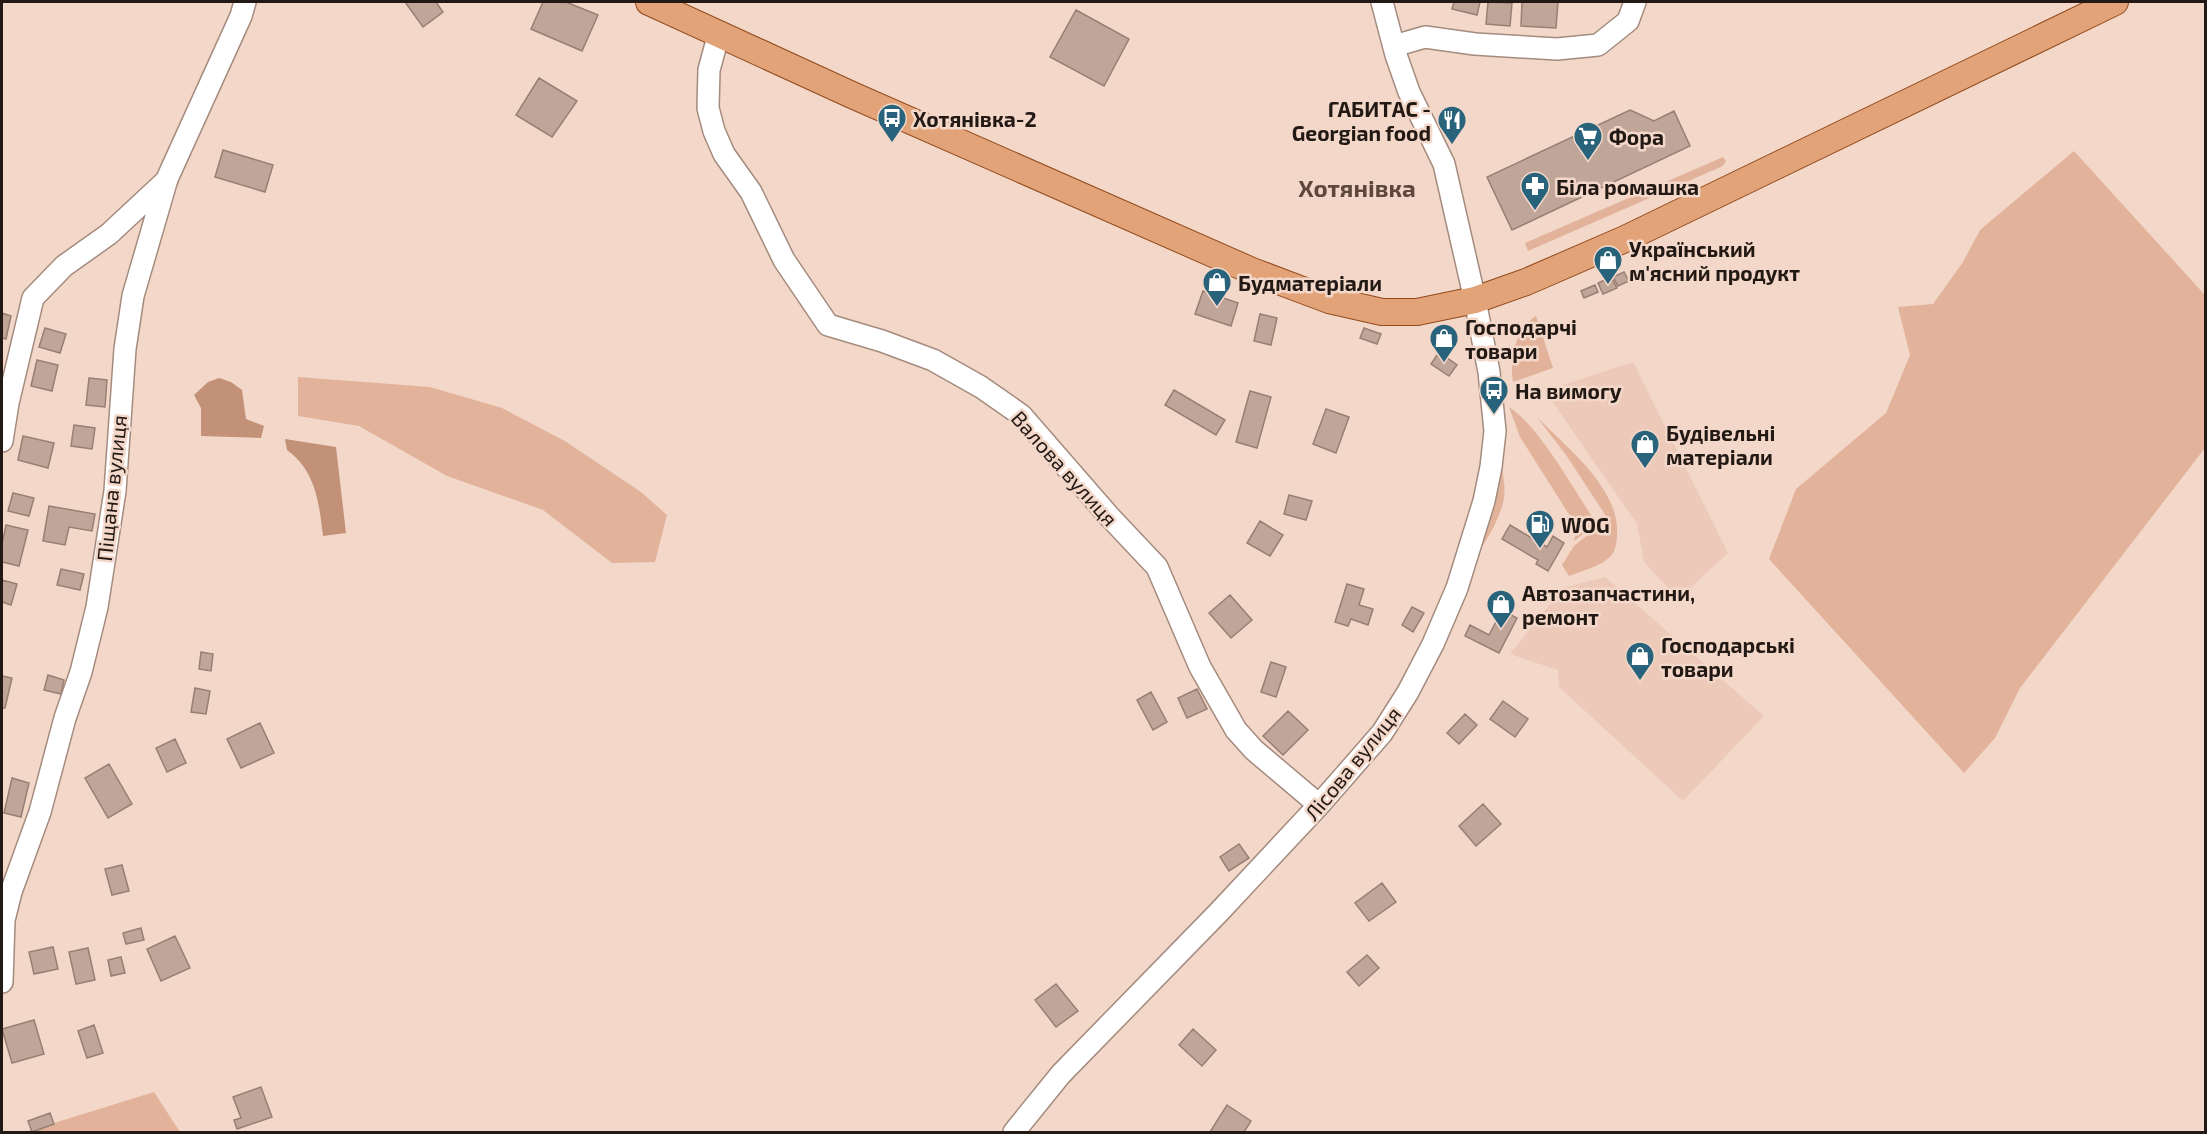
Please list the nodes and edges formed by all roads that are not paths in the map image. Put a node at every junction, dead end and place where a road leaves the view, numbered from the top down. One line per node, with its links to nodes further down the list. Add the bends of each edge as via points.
1 (245, 2): 8 (street, Піщана вулиця)
2 (649, 2): 6 (main road)
3 (1382, 2): 7 (street, Лісова вулиця)
4 (1635, 2): 7 (street, via 1628,21 1598,45 1557,49 1425,37)
5 (2115, 2): 9 (main road, via 1618,242)
6 (719, 33): 9 (main road, via 1252,272 1329,300 1382,312 1418,312); 11 (street, Валова вулиця, via 709,70 708,108 714,131 724,154 751,192 784,260 828,325 933,360 1021,415 1157,567 1200,668 1236,730)
7 (1394, 46): 9 (street, Лісова вулиця, via 1409,92 1444,164)
8 (168, 179): 10 (street, via 109,234 64,266 33,298); 12 (street, Піщана вулиця, via 133,296 124,360 115,491 97,607 40,812 11,892 4,920)
9 (1475, 300): 11 (street, Лісова вулиця, via 1495,431 1481,513 1457,588 1408,692 1382,733)
10 (2, 441)
11 (1319, 805): 13 (street, Лісова вулиця, via 1061,1074)
12 (2, 982)
13 (1014, 1132)

